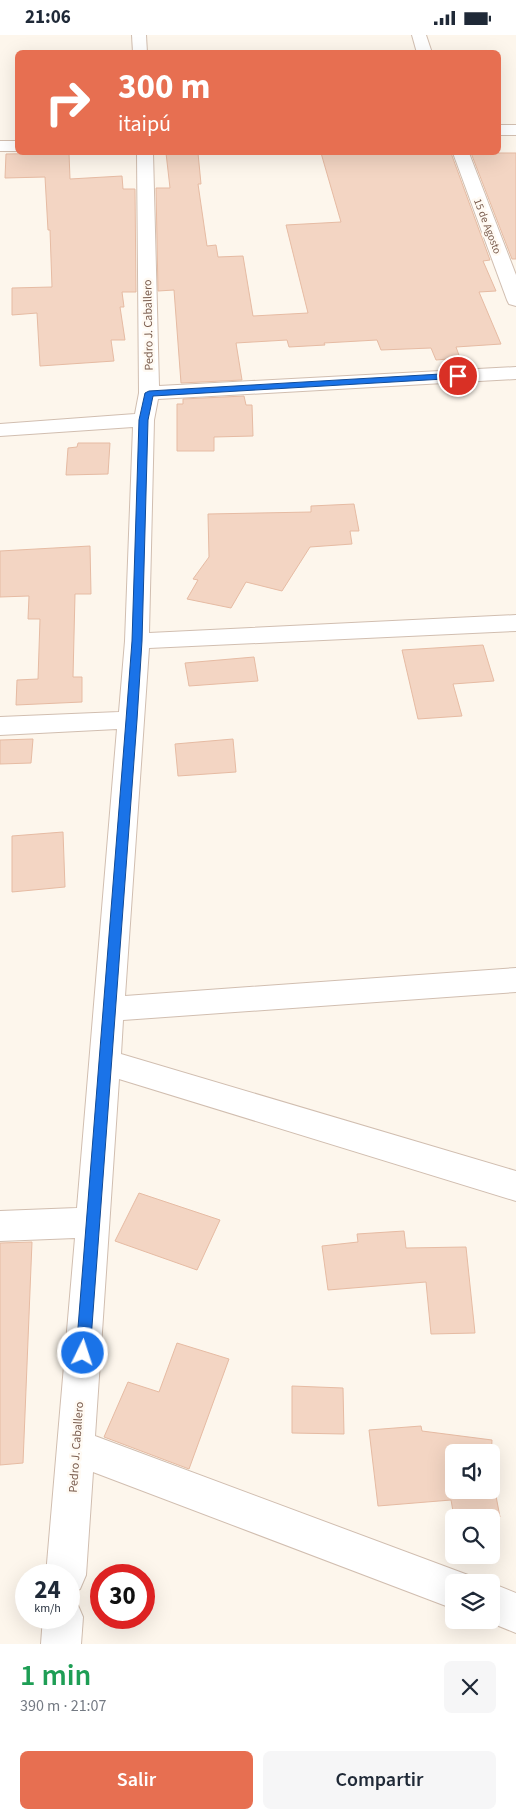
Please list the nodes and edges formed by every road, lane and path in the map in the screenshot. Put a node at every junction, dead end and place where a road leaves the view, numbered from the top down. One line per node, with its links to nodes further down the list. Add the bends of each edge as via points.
1 (139, 35): 3 (street)
2 (419, 35): 4 (street)
3 (140, 50)
4 (424, 50)
5 (501, 130): 6 (street)
6 (516, 130)
7 (0, 146): 8 (street)
8 (15, 146)
9 (145, 155): 13 (street, Pedro J. Caballero)
10 (462, 155): 11 (street, 15 de Agosto)
11 (516, 300)
12 (516, 373): 13 (street)
13 (149, 393): 14 (street, Pedro J. Caballero)
14 (144, 420): 15 (street); 17 (street, Pedro J. Caballero)
15 (0, 430)
16 (516, 623): 17 (street)
17 (137, 641): 18 (street, Pedro J. Caballero)
18 (132, 720): 19 (street); 21 (street, Pedro J. Caballero)
19 (0, 726)
20 (516, 980): 21 (street)
21 (109, 1009): 22 (street, Pedro J. Caballero)
22 (105, 1062): 23 (street); 24 (street, Pedro J. Caballero)
23 (516, 1186)
24 (93, 1222): 25 (street); 26 (street, Pedro J. Caballero)
25 (0, 1226)
26 (76, 1447): 27 (street, Pedro J. Caballero); 28 (street)
27 (67, 1564)
28 (445, 1586)
29 (500, 1607): 30 (street)
30 (516, 1613)
31 (62, 1629): 32 (street)
32 (61, 1644)

